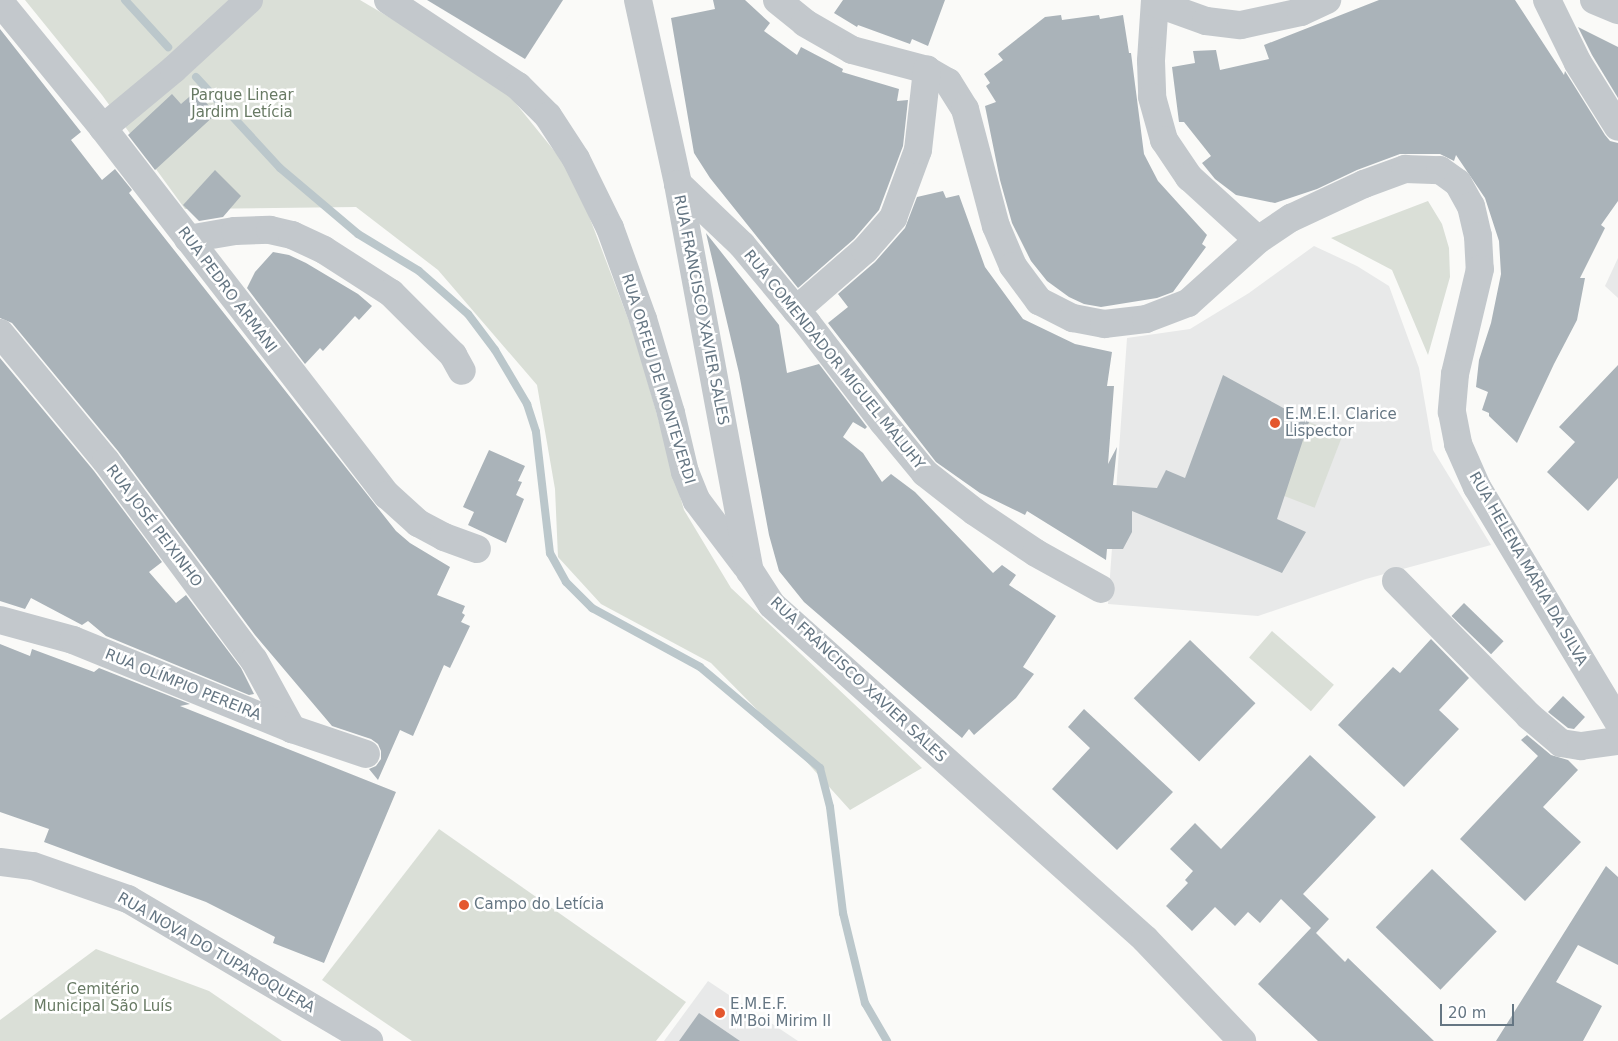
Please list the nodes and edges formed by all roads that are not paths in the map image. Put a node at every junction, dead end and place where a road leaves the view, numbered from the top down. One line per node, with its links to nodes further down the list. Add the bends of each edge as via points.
1 (249, 0): 13 (street)
2 (388, 0): 21 (street, RUA ORFEU DE MONTEVERDI, via 518,86 548,116 576,159 610,228 643,320 685,472 697,501)
3 (638, 0): 14 (street, RUA FRANCISCO XAVIER SALES)
4 (778, 0): 11 (street, RUA HELENA MARIA DA SILVA, via 805,23 852,50)
5 (1327, 0): 9 (street, via 1301,12 1241,24 1206,21)
6 (1547, 0): 12 (street, via 1578,62)
7 (1594, 0): 10 (street)
8 (0, 2): 13 (street, RUA PEDRO ARMANI)
9 (1156, 2): 16 (street, via 1151,61 1152,97 1164,140 1189,177)
10 (1618, 10)
11 (927, 70): 16 (street, RUA HELENA MARIA DA SILVA, via 948,82 965,109 996,226 1013,266 1039,301 1073,318 1104,324 1146,319 1188,304); 17 (street, via 918,150 893,218 865,250)
12 (1618, 127)
13 (103, 128): 15 (street, RUA PEDRO ARMANI)
14 (678, 184): 17 (street, RUA COMENDADOR MIGUEL MALUHY, via 742,246); 21 (street, RUA FRANCISCO XAVIER SALES)
15 (188, 239): 19 (street, via 235,231 270,230 292,235 324,250 391,293 453,355); 20 (street, RUA PEDRO ARMANI, via 387,495 418,522 444,537)
16 (1258, 240): 25 (street, RUA HELENA MARIA DA SILVA, via 1291,218 1405,169 1440,170 1458,183 1471,206 1478,236 1480,270 1455,374 1452,412 1458,444 1477,487)
17 (796, 310): 23 (street, RUA COMENDADOR MIGUEL MALUHY, via 925,472 975,512 1036,553)
18 (0, 333): 26 (street, RUA JOSÉ PEIXINHO, via 106,461 248,652)
19 (462, 371)
20 (478, 550)
21 (750, 571): 31 (street, RUA FRANCISCO XAVIER SALES, via 772,605 1145,939)
22 (1396, 581): 27 (street, via 1529,716 1561,743 1581,746)
23 (1101, 589)
24 (0, 620): 26 (street, RUA OLÍMPIO PEREIRA, via 73,640)
25 (1618, 722)
26 (292, 729): 28 (street, RUA OLÍMPIO PEREIRA)
27 (1618, 741)
28 (366, 754)
29 (0, 862): 30 (street, RUA NOVA DO TUPAROQUERA, via 33,866 128,898)
30 (370, 1041)
31 (1242, 1041)

